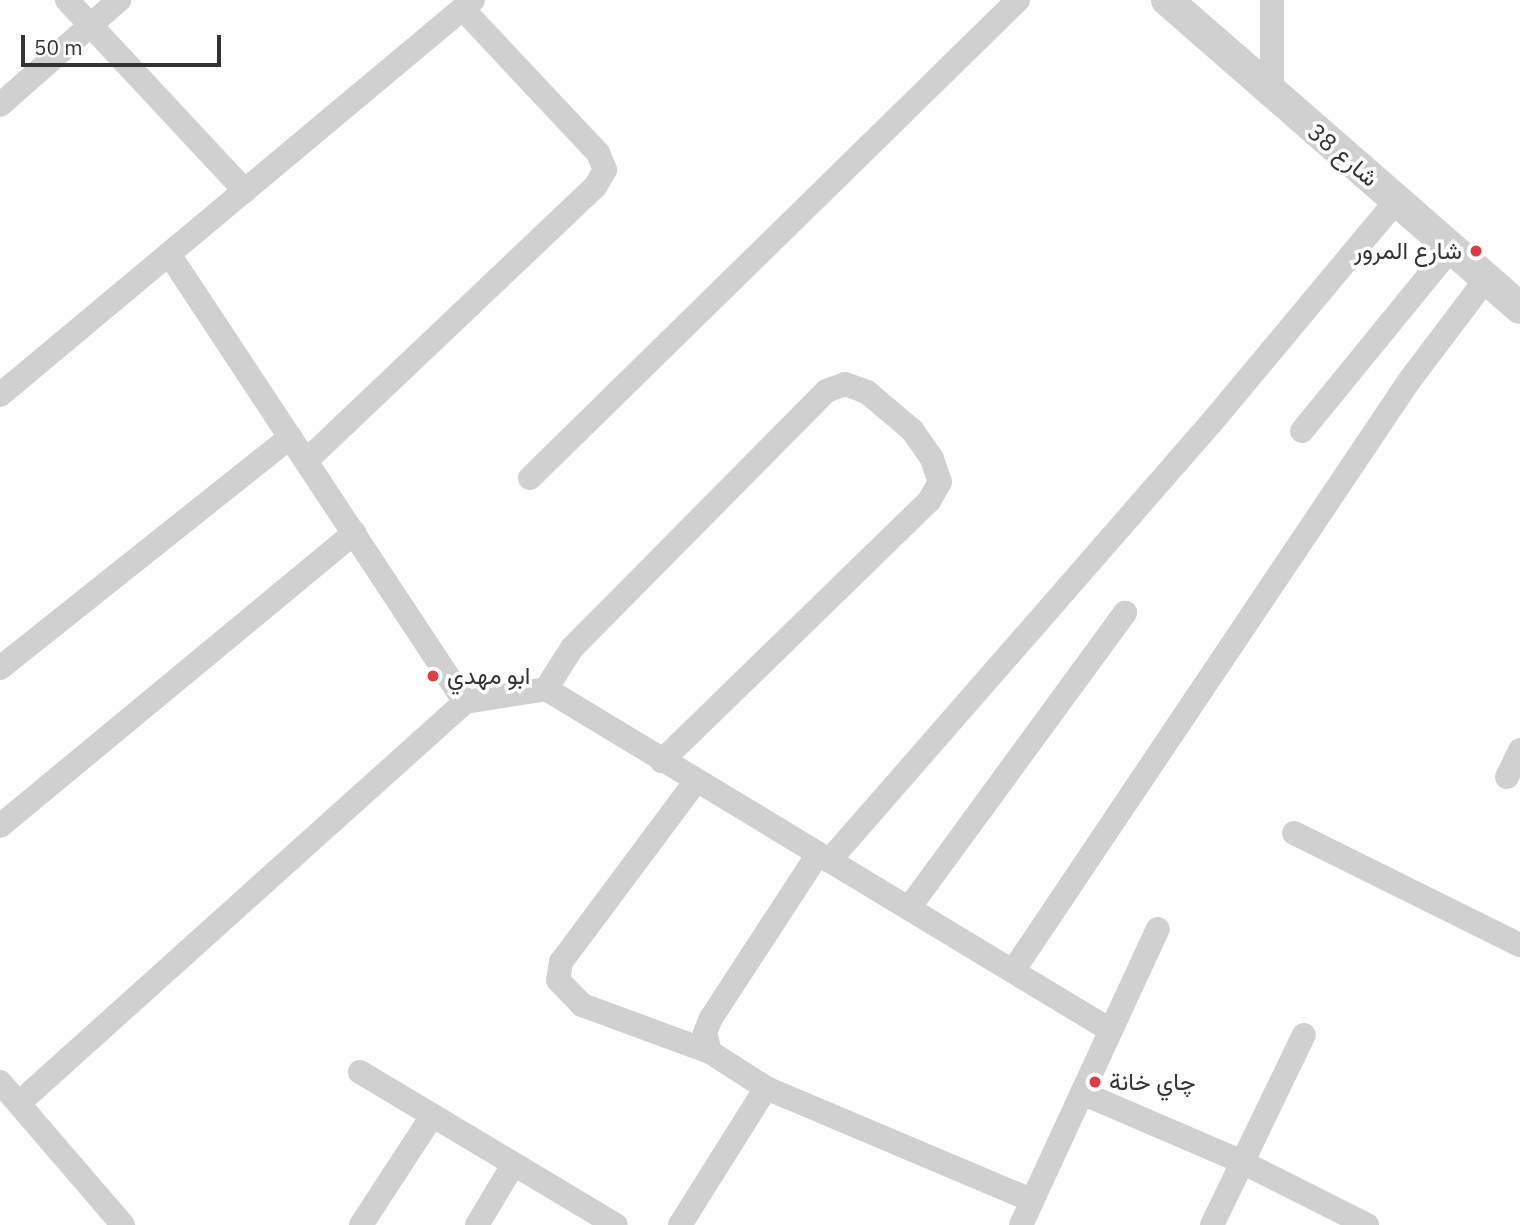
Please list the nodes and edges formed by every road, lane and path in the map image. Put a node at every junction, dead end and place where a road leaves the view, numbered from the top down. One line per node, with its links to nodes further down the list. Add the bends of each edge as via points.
1 (67, 0): 7 (street)
2 (119, 0): 7 (street)
3 (1018, 0): 20 (street)
4 (1167, 0): 8 (street, شارع 38)
5 (1272, 0): 8 (street)
6 (468, 4): 10 (street); 19 (street, via 598,153 605,170 595,187)
7 (92, 27): 9 (street); 10 (street)
8 (1272, 95): 11 (street, شارع 38)
9 (0, 104)
10 (245, 191): 13 (street)
11 (1396, 201): 12 (street, شارع 38); 32 (street, via 1203,433)
12 (1452, 247): 14 (street, شارع 38); 17 (street)
13 (169, 254): 16 (street); 18 (street)
14 (1487, 278): 15 (street, شارع 38); 36 (street, via 1409,381)
15 (1520, 308)
16 (0, 395)
17 (1302, 431)
18 (290, 437): 19 (street); 23 (street)
19 (306, 461): 21 (street)
20 (530, 478)
21 (354, 533): 25 (street); 30 (street)
22 (1125, 613): 33 (street)
23 (0, 668)
24 (546, 690): 25 (street); 27 (street); 27 (street, via 572,648 826,391 845,384 867,392 912,430 932,459 940,482 929,500)
25 (466, 702): 44 (street)
26 (1520, 750): 28 (street)
27 (662, 761): 29 (street)
28 (1507, 777)
29 (695, 781): 32 (street); 39 (street, via 561,962 558,980 582,1005)
30 (0, 826)
31 (1294, 833): 35 (street)
32 (823, 858): 33 (street); 39 (street, via 711,1017 705,1033)
33 (909, 908): 36 (street)
34 (1158, 929): 37 (street)
35 (1520, 945)
36 (1013, 971): 37 (street)
37 (1110, 1030): 43 (street)
38 (1304, 1035): 46 (street)
39 (710, 1052): 42 (street)
40 (360, 1072): 45 (street)
41 (0, 1082): 44 (street)
42 (766, 1088): 48 (street); 53 (street)
43 (1082, 1093): 46 (street); 48 (street)
44 (19, 1103): 49 (street)
45 (432, 1116): 47 (street); 50 (street)
46 (1242, 1162): 55 (street); 56 (street)
47 (513, 1165): 51 (street); 52 (street)
48 (1031, 1200): 54 (street)
49 (123, 1225)
50 (361, 1225)
51 (477, 1225)
52 (616, 1225)
53 (680, 1225)
54 (1021, 1225)
55 (1212, 1225)
56 (1367, 1225)

